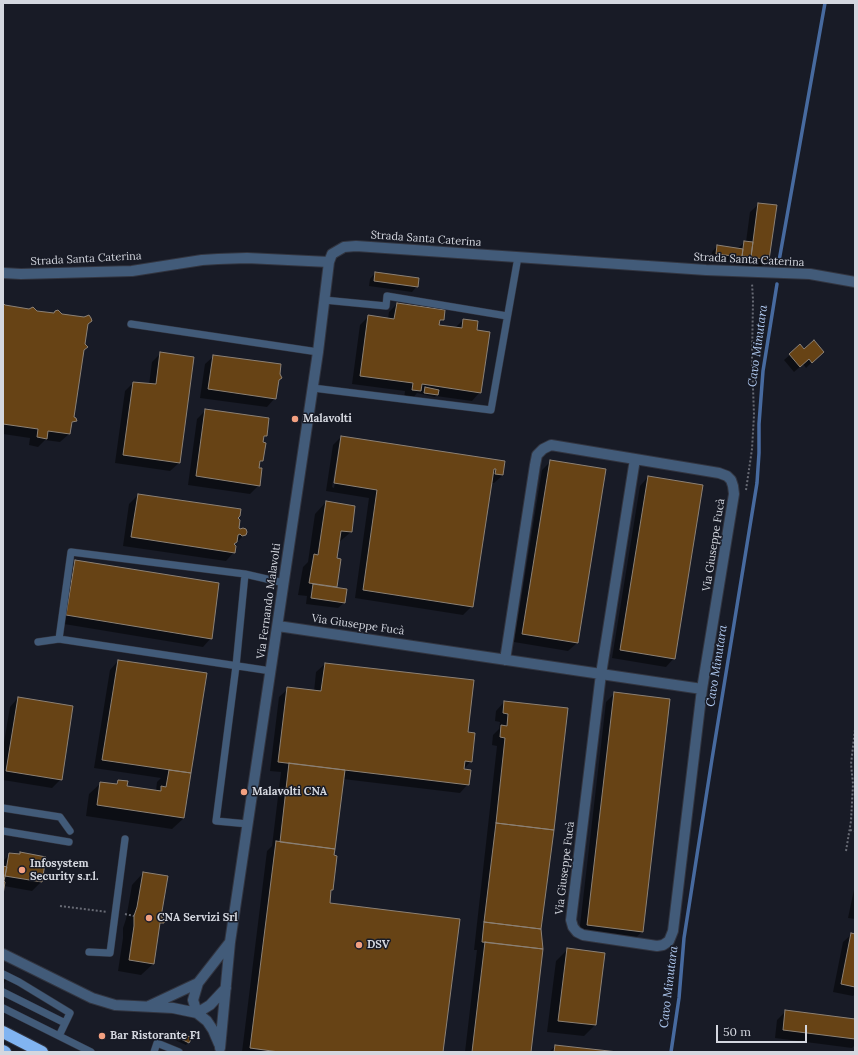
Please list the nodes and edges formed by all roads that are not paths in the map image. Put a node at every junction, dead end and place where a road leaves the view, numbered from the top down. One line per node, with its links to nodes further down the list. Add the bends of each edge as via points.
1 (518, 257): 2 (street, Strada Santa Caterina, via 348,246 332,254); 4 (street, Strada Santa Caterina, via 706,270 810,274); 6 (lane)
2 (329, 262): 3 (street, Strada Santa Caterina, via 218,259 132,271); 5 (street, Via Fernando Malavolti)
3 (3, 274)
4 (855, 282)
5 (324, 300): 6 (lane, via 386,306 387,296); 8 (street, Via Fernando Malavolti)
6 (507, 316): 9 (lane, via 491,410)
7 (131, 324): 8 (lane)
8 (318, 352): 9 (street, Via Fernando Malavolti)
9 (312, 388): 12 (street, Via Fernando Malavolti)
10 (635, 459): 16 (street, Via Giuseppe Fucà, via 551,446 543,449 538,455); 19 (street, Via Giuseppe Fucà); 20 (street, Via Giuseppe Fucà, via 719,473 727,476 733,486 734,494)
11 (246, 574): 12 (lane); 14 (lane, via 71,552); 17 (lane)
12 (284, 583): 13 (street, Via Fernando Malavolti)
13 (278, 626): 16 (street, Via Giuseppe Fucà); 18 (street, Via Fernando Malavolti)
14 (59, 639): 15 (lane); 17 (lane)
15 (38, 642)
16 (506, 660): 19 (street, Via Giuseppe Fucà)
17 (236, 666): 18 (lane); 22 (lane, via 216,822)
18 (271, 671): 22 (street, Via Fernando Malavolti)
19 (601, 674): 20 (street, Via Giuseppe Fucà); 20 (street, Via Giuseppe Fucà, via 571,920 577,932 598,938 657,946 669,941 672,936)
20 (702, 689)
21 (3, 808): 24 (lane, via 60,817)
22 (248, 824): 27 (street, Via Fernando Malavolti)
23 (3, 831): 26 (lane)
24 (70, 831)
25 (125, 840): 28 (lane, via 110,953)
26 (69, 842)
27 (230, 942): 31 (street, Via Fernando Malavolti); 32 (street, Via Fernando Malavolti)
28 (89, 952)
29 (3, 954): 34 (street, via 92,998 115,1006)
30 (3, 974): 37 (lane, via 70,1013)
31 (198, 984): 34 (street, Via Fernando Malavolti); 36 (street, Via Fernando Malavolti, via 193,1000)
32 (226, 988): 36 (street, via 210,1005); 40 (street, Via Fernando Malavolti)
33 (3, 992): 37 (lane)
34 (147, 1007): 36 (street, via 173,1008)
35 (3, 1008): 39 (lane)
36 (197, 1013): 40 (street, Via Fernando Malavolti, via 213,1030)
37 (65, 1023): 39 (lane)
38 (3, 1032): 41 (highway)
39 (59, 1036): 42 (lane)
40 (220, 1050)
41 (42, 1052)
42 (91, 1052)
43 (154, 1052): 44 (lane, via 157,1043)
44 (179, 1052)

